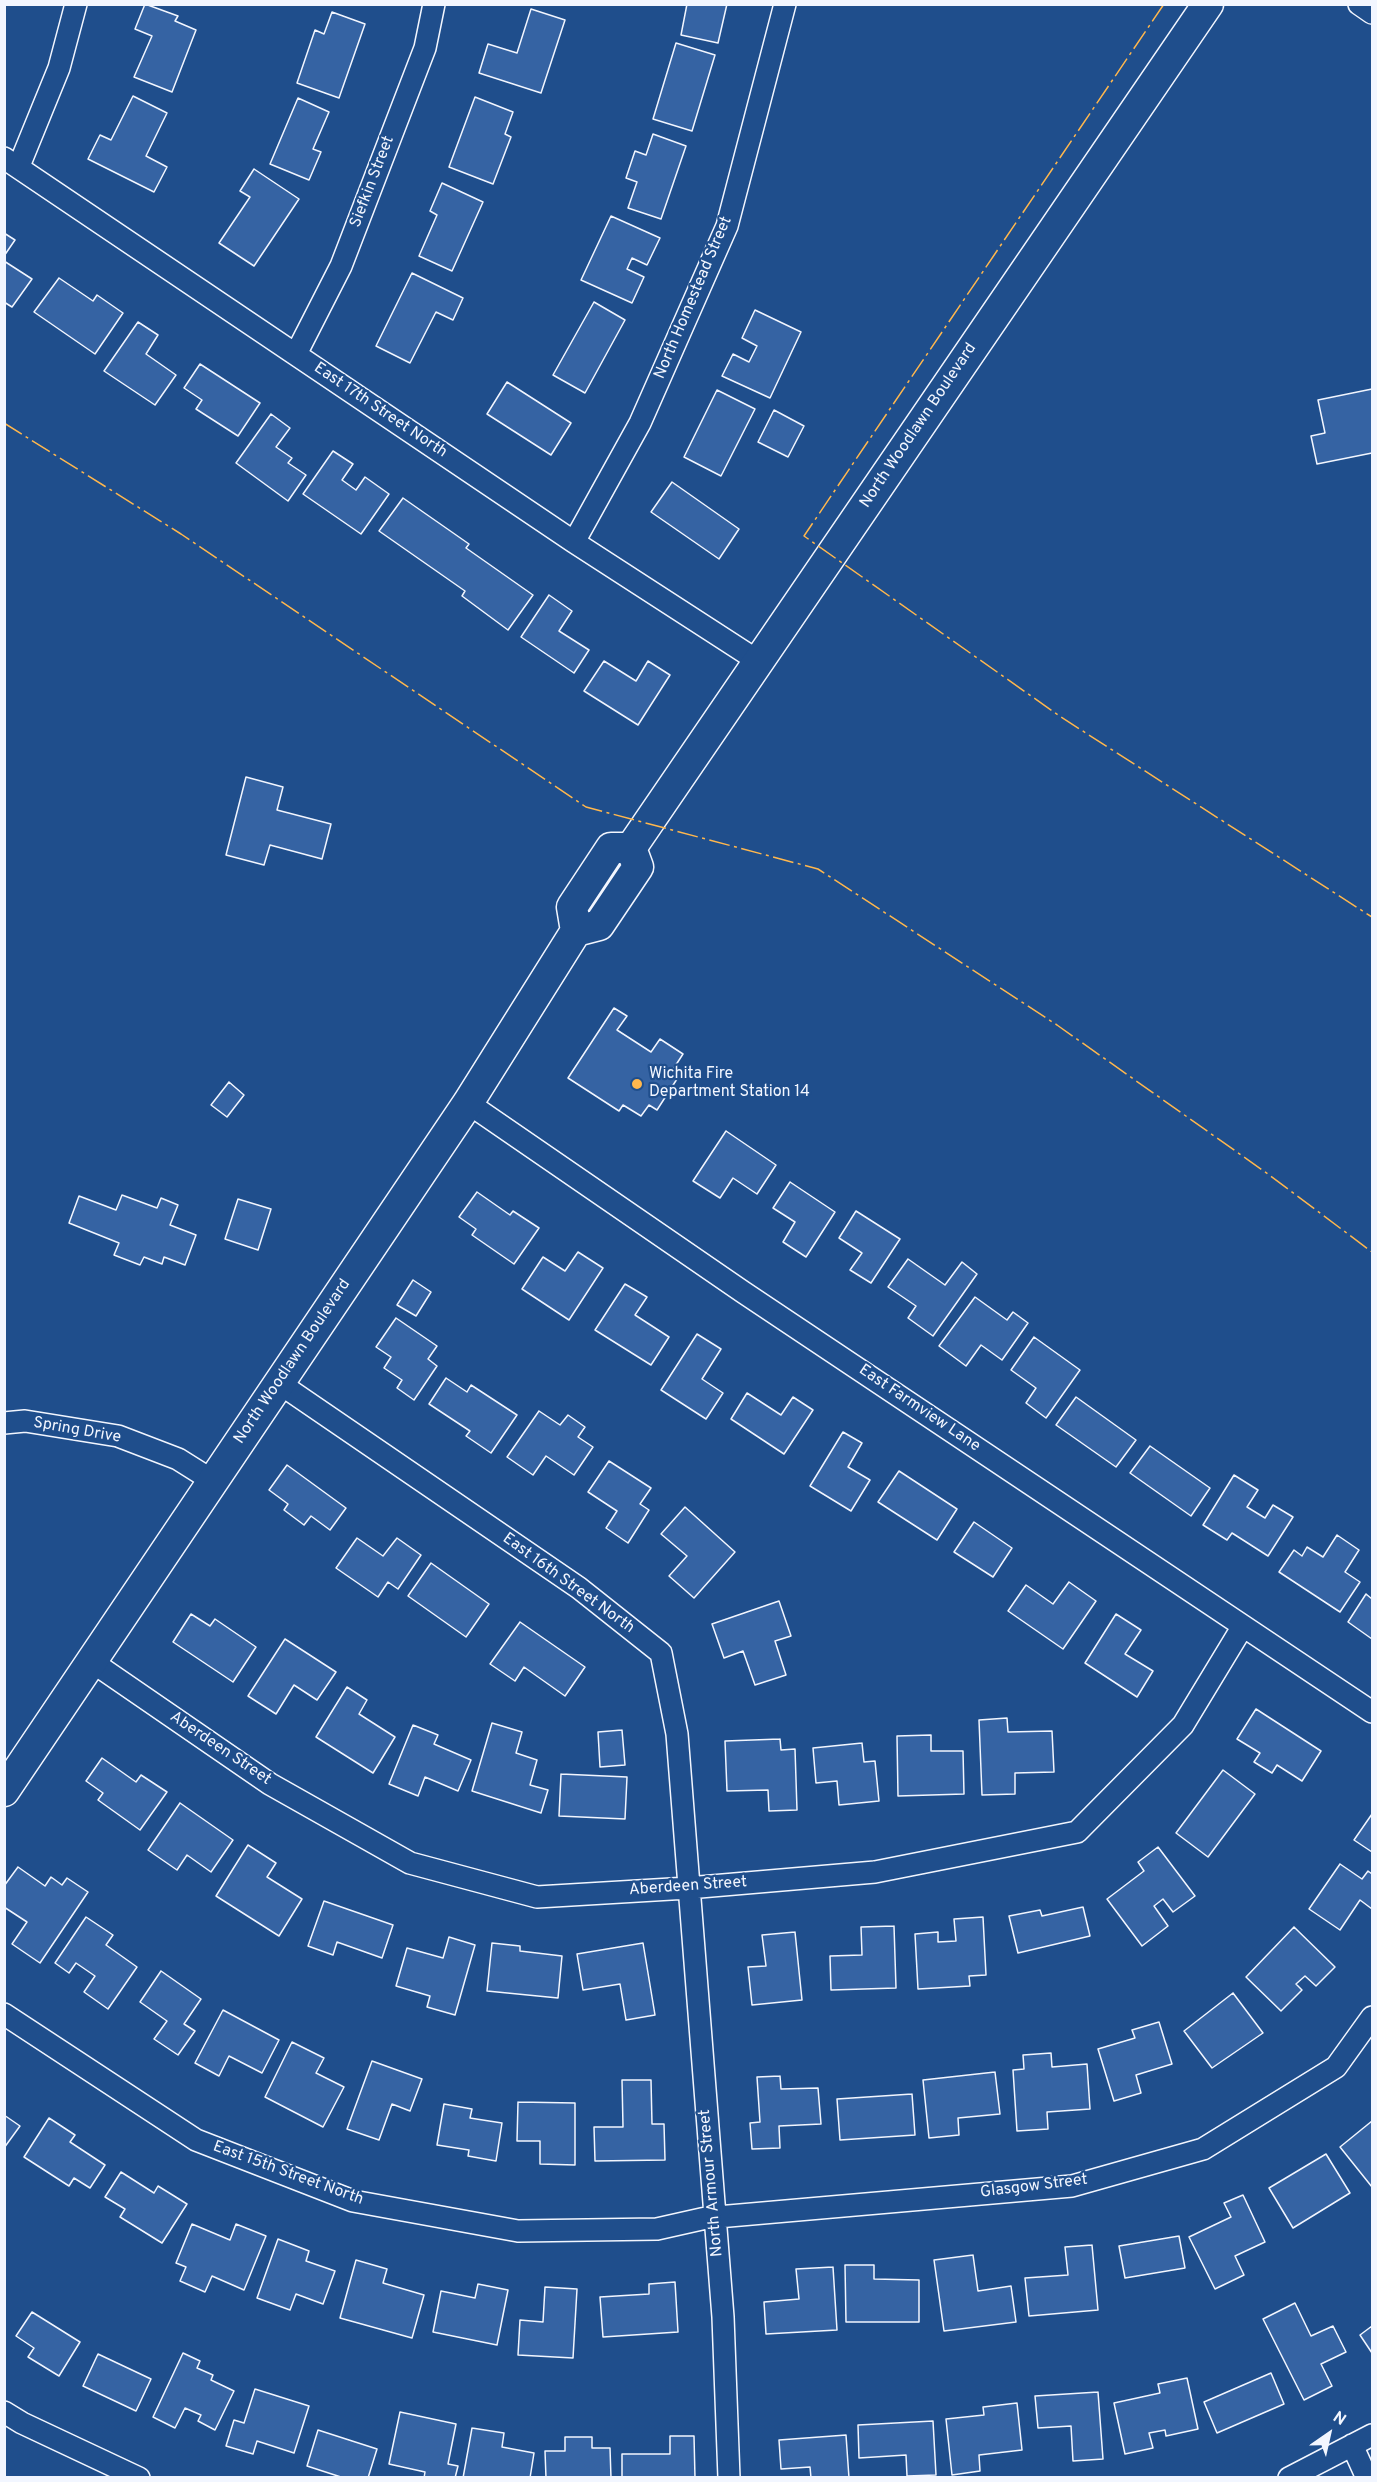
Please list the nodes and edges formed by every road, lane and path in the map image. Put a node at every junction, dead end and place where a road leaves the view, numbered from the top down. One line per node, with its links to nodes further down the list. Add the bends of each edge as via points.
1 (76, 4): 7 (street, via 58,68)
2 (434, 4): 8 (street, Siefkin Street, via 425,48 341,266)
3 (785, 4): 9 (street, North Homestead Street, via 727,226 640,423)
4 (1208, 4): 10 (main road, North Woodlawn Boulevard)
5 (1359, 4): 6 (street)
6 (1372, 13)
7 (11, 162): 8 (street, East 17th Street North)
8 (296, 354): 9 (street, East 17th Street North)
9 (574, 542): 10 (street, East 17th Street North)
10 (758, 661): 11 (main road, North Woodlawn Boulevard, via 631,848 611,848 572,907 576,931)
11 (468, 1103): 12 (main road, North Woodlawn Boulevard); 15 (street, East Farmview Lane)
12 (279, 1383): 14 (main road, North Woodlawn Boulevard); 19 (street, East 16th Street North, via 579,1588 661,1653 677,1734)
13 (4, 1423): 14 (street, Spring Drive, via 25,1421 118,1436 178,1459)
14 (213, 1481): 16 (main road, North Woodlawn Boulevard)
15 (1243, 1626): 17 (street, East Farmview Lane); 19 (street, Aberdeen Street, via 1183,1725 1077,1832 875,1872)
16 (91, 1661): 18 (main road, North Woodlawn Boulevard); 19 (street, Aberdeen Street, via 270,1784 410,1863 537,1897)
17 (1372, 1712)
18 (4, 1791)
19 (688, 1888): 22 (street, North Armour Street)
20 (4, 2014): 22 (street, East 15th Street North, via 196,2140 353,2201 518,2231 657,2229)
21 (1372, 2017): 22 (street, Glasgow Street, via 1336,2067 1203,2149 1072,2186)
22 (715, 2218): 27 (street, North Armour Street)
23 (4, 2412): 26 (street)
24 (1372, 2435): 25 (street)
25 (1352, 2445): 28 (street); 29 (street)
26 (139, 2478)
27 (729, 2478)
28 (1289, 2478)
29 (1366, 2478)

